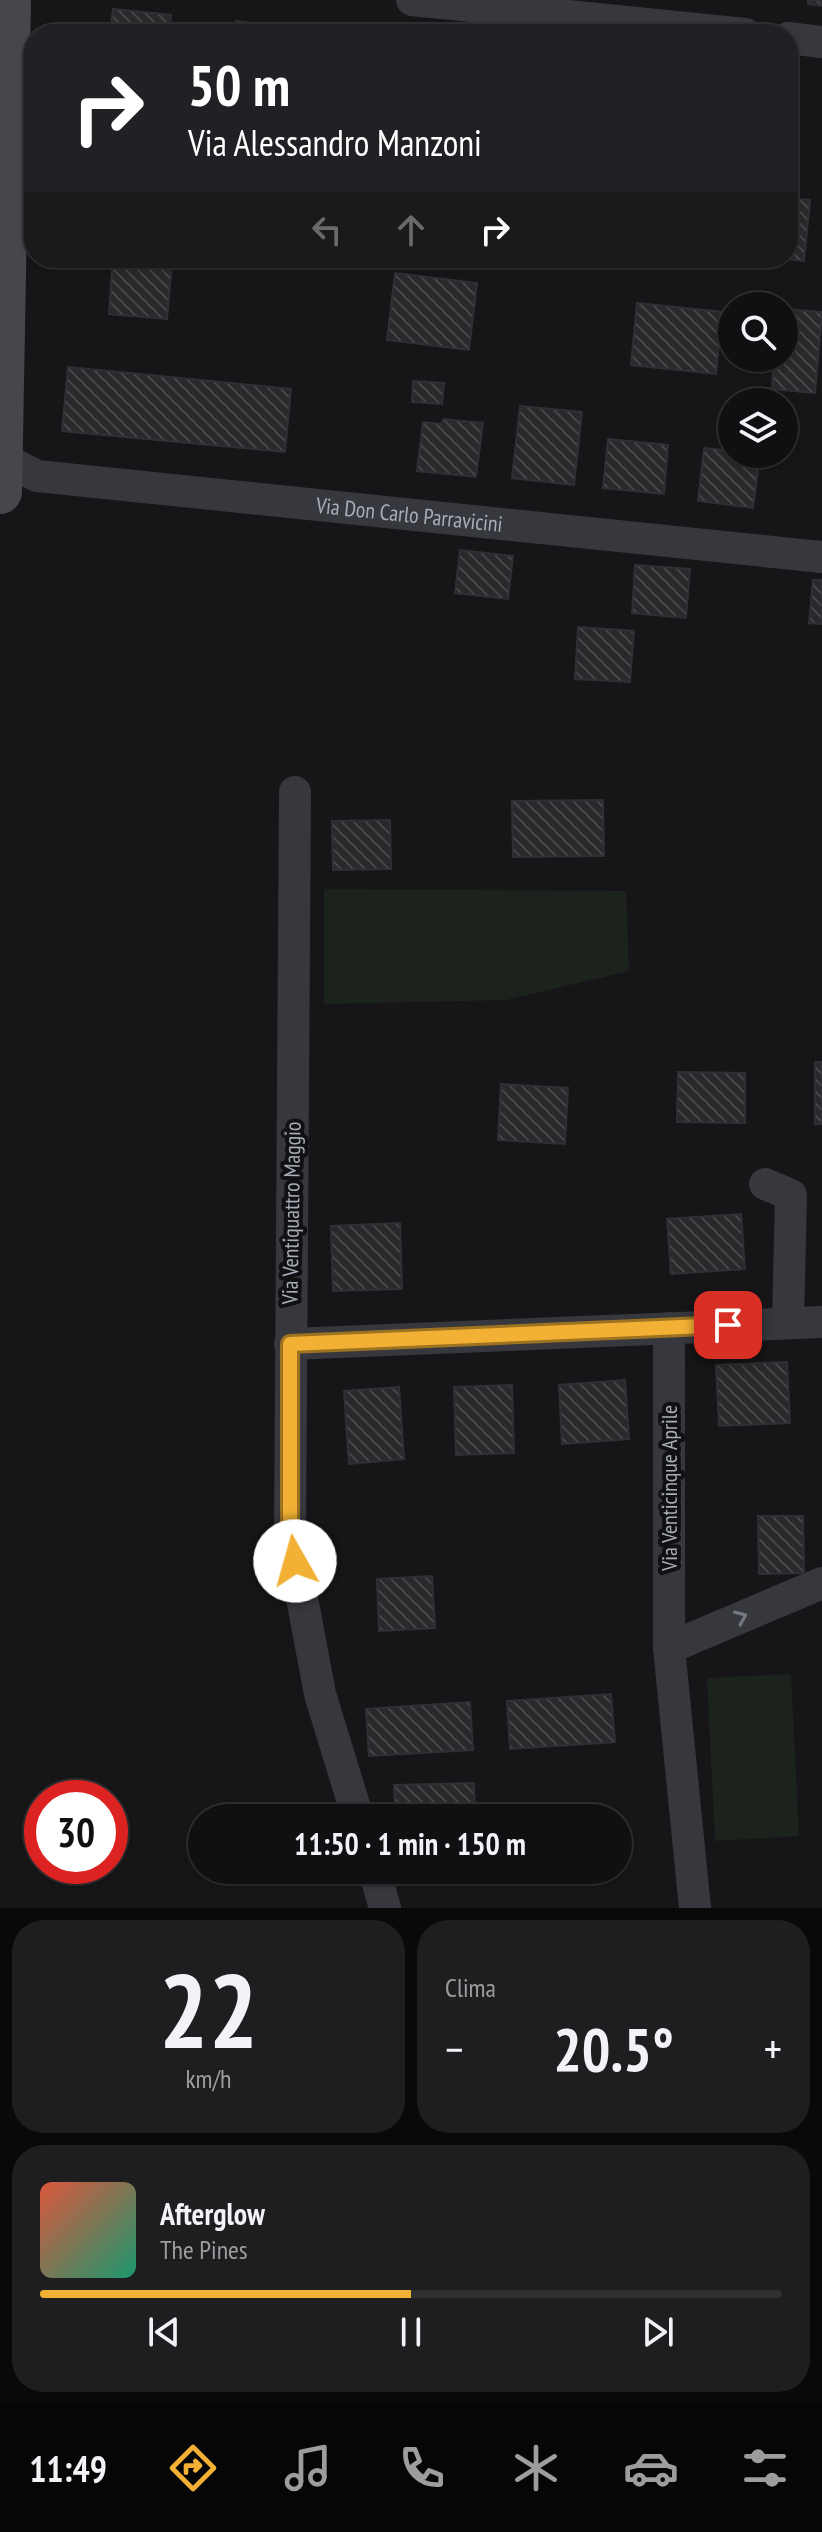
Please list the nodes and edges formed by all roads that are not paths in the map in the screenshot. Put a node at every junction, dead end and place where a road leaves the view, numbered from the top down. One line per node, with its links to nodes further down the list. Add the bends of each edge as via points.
1 (9, 0): 6 (street)
2 (412, 0): 3 (street)
3 (647, 24)
4 (798, 39): 5 (street)
5 (822, 42)
6 (1, 469): 7 (street, Via Don Carlo Parravicini)
7 (822, 557)
8 (295, 792): 13 (street, Via Ventiquattro Maggio)
9 (765, 1184): 11 (street, via 791,1195)
10 (822, 1322): 11 (street)
11 (788, 1323): 12 (street)
12 (669, 1328): 13 (street); 15 (street, Via Venticinque Aprile)
13 (290, 1344): 16 (street, Via Ventiquattro Maggio, via 290,1534 320,1694)
14 (822, 1583): 15 (street, one-way to 14)
15 (669, 1648): 19 (street, Via Venticinque Aprile)
16 (354, 1804)
17 (378, 1884): 18 (street)
18 (385, 1908)
19 (695, 1908)

